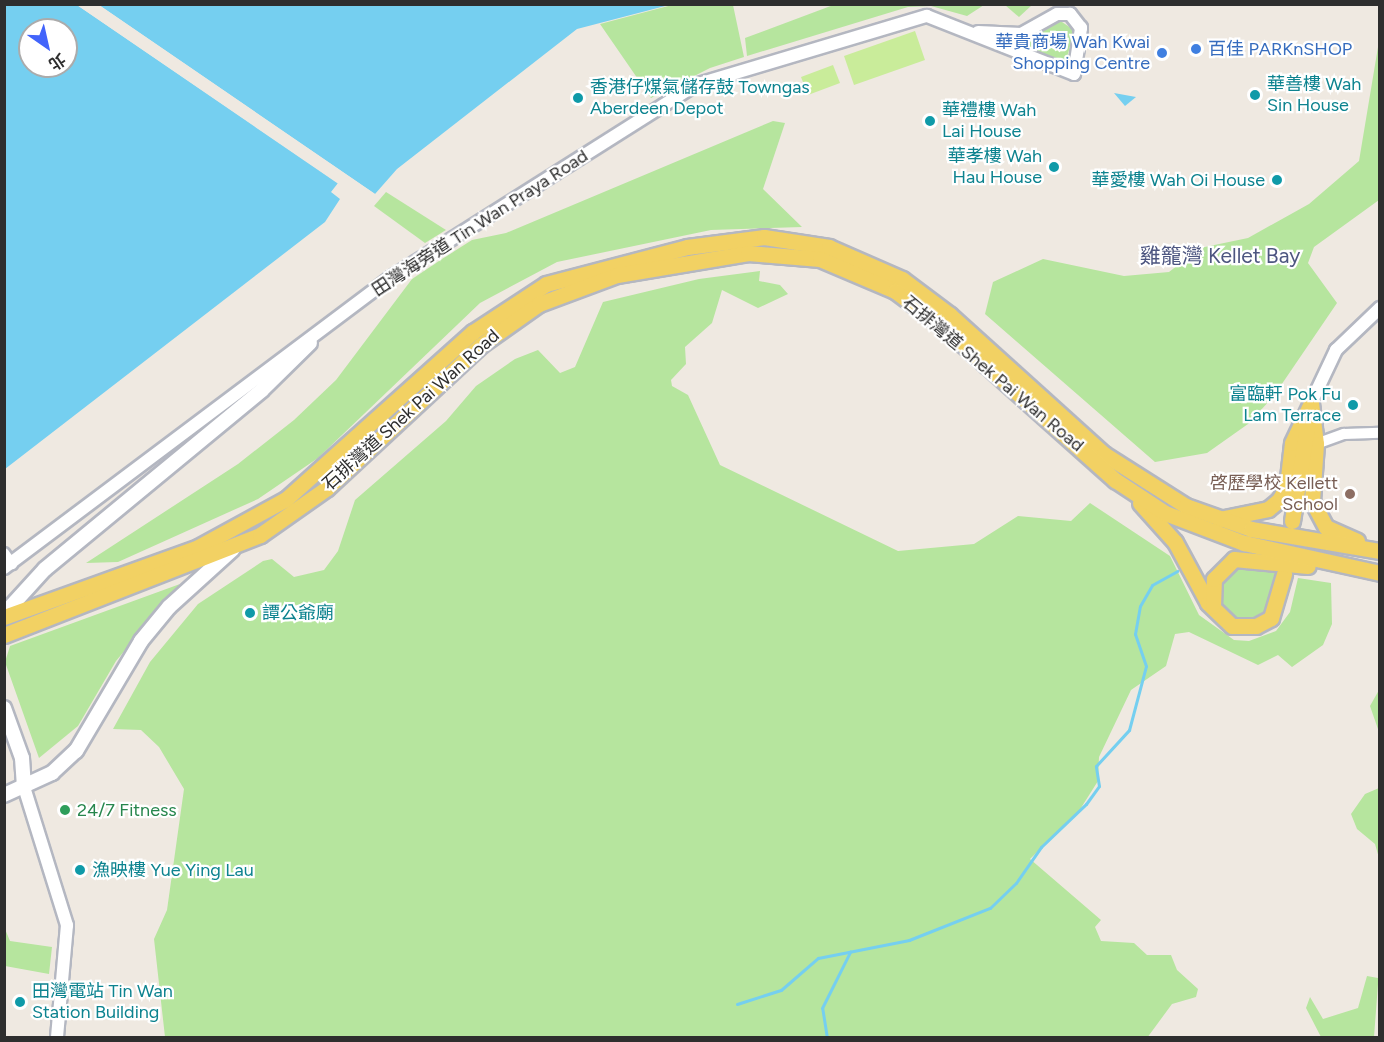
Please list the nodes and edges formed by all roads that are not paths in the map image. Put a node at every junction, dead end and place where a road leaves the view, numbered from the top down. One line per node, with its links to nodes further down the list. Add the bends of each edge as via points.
1 (978, 32): 1 (street, 田灣海旁道 Tin Wan Praya Road, via 1022,34 1057,14 1070,14 1081,28 1074,74); 3 (street, 田灣海旁道 Tin Wan Praya Road, via 938,18 914,18 695,85 390,278)
2 (1379, 310): 4 (street, via 1336,350)
3 (310, 343): 12 (street, 田灣海旁道 Tin Wan Praya Road); 16 (main road, via 222,422 45,568)
4 (1311, 403): 6 (main road); 8 (main road, via 1292,443 1287,486 1279,500 1268,509); 9 (main road)
5 (1380, 433): 6 (street, via 1344,434)
6 (1316, 444): 11 (main road, via 1312,501 1319,519)
7 (1132, 493): 10 (main road, 石排灣道 Shek Pai Wan Road, via 942,326 895,291 820,259 748,253 617,275 532,308 481,345 327,488); 13 (main road, 石排灣道 Shek Pai Wan Road, via 1214,534); 17 (main road, via 1175,542)
8 (1219, 519): 11 (main road, 石排灣道 Shek Pai Wan Road); 16 (main road, 石排灣道 Shek Pai Wan Road, via 1156,490 1104,454 950,315 902,279 829,247 764,237 687,247 580,271 529,293 473,332 315,478 251,520 198,547)
9 (1292, 522)
10 (233, 549): 18 (main road); 20 (main road, 石排灣道 Shek Pai Wan Road, via 169,607 141,641 76,751 52,773)
11 (1376, 550)
12 (7, 562)
13 (1354, 568): 14 (main road, 石排灣道 Shek Pai Wan Road); 17 (main road, via 1234,560 1222,567 1212,584 1210,597)
14 (1380, 573)
15 (1284, 574): 17 (main road, via 1280,603 1264,623 1240,628)
16 (4, 616)
17 (1219, 616)
18 (4, 635)
19 (4, 708): 20 (main road, via 22,758)
20 (24, 787): 21 (main road, 石排灣道 Shek Pai Wan Road); 22 (street, via 67,925)
21 (4, 795)
22 (57, 1038)

